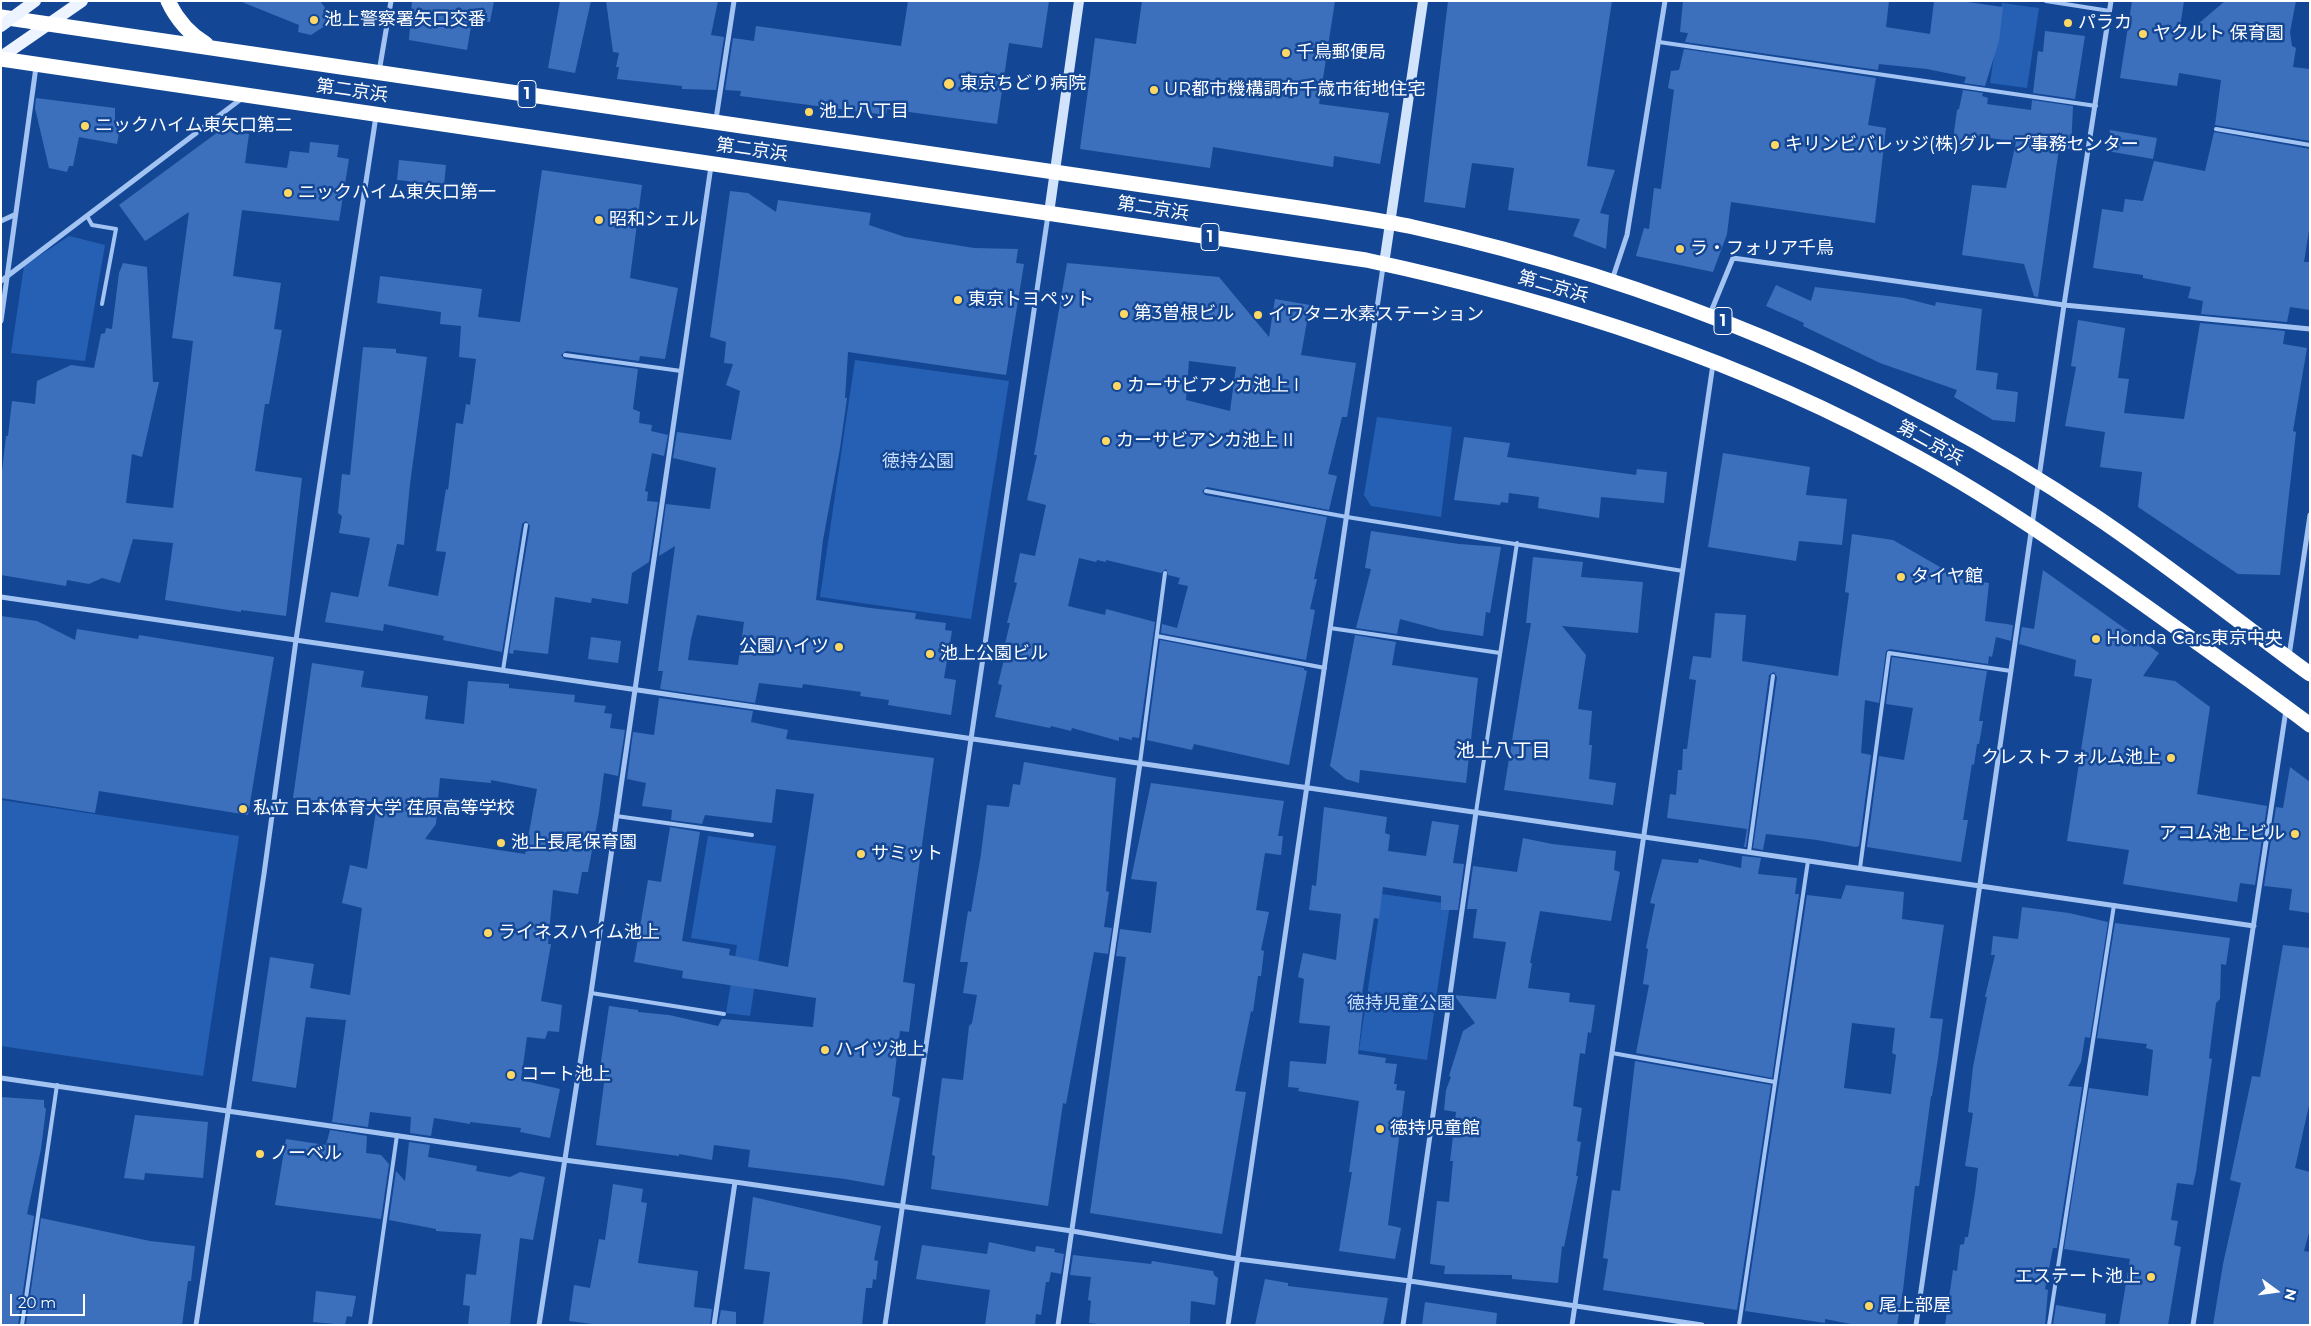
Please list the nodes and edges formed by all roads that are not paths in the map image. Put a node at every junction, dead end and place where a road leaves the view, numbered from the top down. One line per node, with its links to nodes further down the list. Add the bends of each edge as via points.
1 (35, 1): 14 (main road, bridge)
2 (82, 1): 13 (main road)
3 (168, 1): 16 (highway, via 178,20)
4 (390, 1): 19 (street)
5 (734, 1): 23 (street)
6 (1078, 1): 27 (street)
7 (1423, 1): 32 (street)
8 (1665, 1): 15 (street)
9 (2046, 1): 11 (lane)
10 (2111, 1): 11 (street)
11 (2110, 11): 21 (street)
12 (1, 17): 13 (highway, 第二京浜 / 1)
13 (52, 23): 16 (highway, 第二京浜 / 1); 17 (main road)
14 (1, 26)
15 (1659, 42): 21 (lane); 36 (street, via 1627,235)
16 (208, 46): 19 (highway, 第二京浜 / 1)
17 (1, 58): 18 (highway, 第二京浜 / 1)
18 (36, 64): 20 (highway, 第二京浜 / 1); 29 (street)
19 (379, 73): 23 (highway, 第二京浜 / 1)
20 (246, 95): 22 (highway, 第二京浜 / 1); 30 (street)
21 (2096, 106): 38 (street)
22 (376, 113): 26 (highway, 第二京浜 / 1); 57 (street)
23 (716, 122): 27 (highway, 第二京浜 / 1)
24 (2216, 129): 25 (lane)
25 (2310, 144)
26 (711, 163): 28 (highway, 第二京浜 / 1); 44 (street)
27 (1054, 172): 28 (street); 32 (highway, 第二京浜 / 1)
28 (1049, 213): 33 (highway, 第二京浜 / 1); 68 (street)
29 (14, 215): 31 (street); 34 (street)
30 (87, 216): 34 (street); 37 (lane, via 92,224 116,229)
31 (1, 221)
32 (1390, 223): 33 (street); 36 (highway, 第二京浜 / 1, via 1501,248)
33 (1384, 264): 43 (highway, 第二京浜 / 1, via 1551,305); 48 (street)
34 (8, 275): 35 (street); 40 (street)
35 (1, 281)
36 (1612, 281): 39 (highway, 第二京浜 / 1)
37 (102, 304)
38 (2064, 304): 39 (street, via 1732,258); 41 (street); 45 (street)
39 (1710, 316): 45 (highway, 第二京浜 / 1, via 1859,380 1932,417)
40 (1, 321)
41 (2310, 329)
42 (565, 355): 44 (lane)
43 (1714, 361): 50 (highway, 第二京浜 / 1, via 1783,390 1916,456); 52 (street)
44 (681, 372): 65 (street)
45 (2039, 480): 50 (street); 59 (highway, 第二京浜 / 1, via 2116,530)
46 (1206, 491): 48 (lane)
47 (2310, 515): 59 (street)
48 (1347, 517): 51 (lane); 55 (street)
49 (526, 525): 61 (lane)
50 (2032, 526): 62 (street); 66 (highway, 第二京浜 / 1)
51 (1517, 543): 52 (lane); 58 (lane)
52 (1683, 571): 74 (street)
53 (1165, 573): 56 (lane)
54 (1, 597): 57 (street)
55 (1330, 628): 58 (lane); 60 (street)
56 (1157, 636): 60 (lane); 69 (lane)
57 (296, 640): 61 (street); 87 (street)
58 (1500, 653): 71 (lane)
59 (2289, 659): 63 (highway, 第二京浜 / 1)
60 (1324, 668): 70 (street)
61 (503, 670): 65 (street)
62 (2011, 671): 77 (lane, via 1889,652); 78 (street)
63 (2310, 674)
64 (1772, 676): 75 (lane)
65 (634, 689): 68 (street); 72 (street)
66 (2286, 707): 67 (highway, 第二京浜 / 1); 80 (street)
67 (2310, 725)
68 (971, 738): 69 (street); 91 (street)
69 (1140, 763): 70 (street); 92 (street)
70 (1307, 787): 71 (street); 93 (street)
71 (1476, 812): 74 (street); 94 (street)
72 (616, 816): 73 (lane); 81 (street)
73 (752, 835)
74 (1644, 836): 75 (street); 83 (street)
75 (1749, 852): 76 (street)
76 (1808, 860): 77 (street); 85 (lane)
77 (1860, 868): 78 (street)
78 (1980, 886): 79 (street); 108 (street)
79 (2114, 905): 80 (street); 109 (lane)
80 (2254, 926): 110 (street)
81 (591, 993): 82 (lane); 89 (street)
82 (724, 1014)
83 (1612, 1053): 85 (lane); 95 (street)
84 (1, 1078): 86 (street)
85 (1775, 1082): 107 (lane)
86 (57, 1085): 87 (street); 96 (lane)
87 (228, 1110): 88 (street); 97 (street)
88 (397, 1135): 89 (street); 98 (lane)
89 (564, 1160): 90 (street); 99 (street)
90 (735, 1182): 91 (street); 100 (street)
91 (903, 1207): 92 (street); 101 (street)
92 (1072, 1231): 93 (street); 102 (street)
93 (1238, 1259): 94 (street); 103 (street)
94 (1410, 1281): 95 (street); 104 (street)
95 (1575, 1306): 105 (street); 106 (street)
96 (22, 1325)
97 (196, 1325)
98 (370, 1325)
99 (539, 1325)
100 (714, 1325)
101 (885, 1325)
102 (1058, 1325)
103 (1228, 1325)
104 (1403, 1325)
105 (1572, 1325)
106 (1702, 1325)
107 (1739, 1325)
108 (1916, 1325)
109 (2049, 1325)
110 (2193, 1325)

